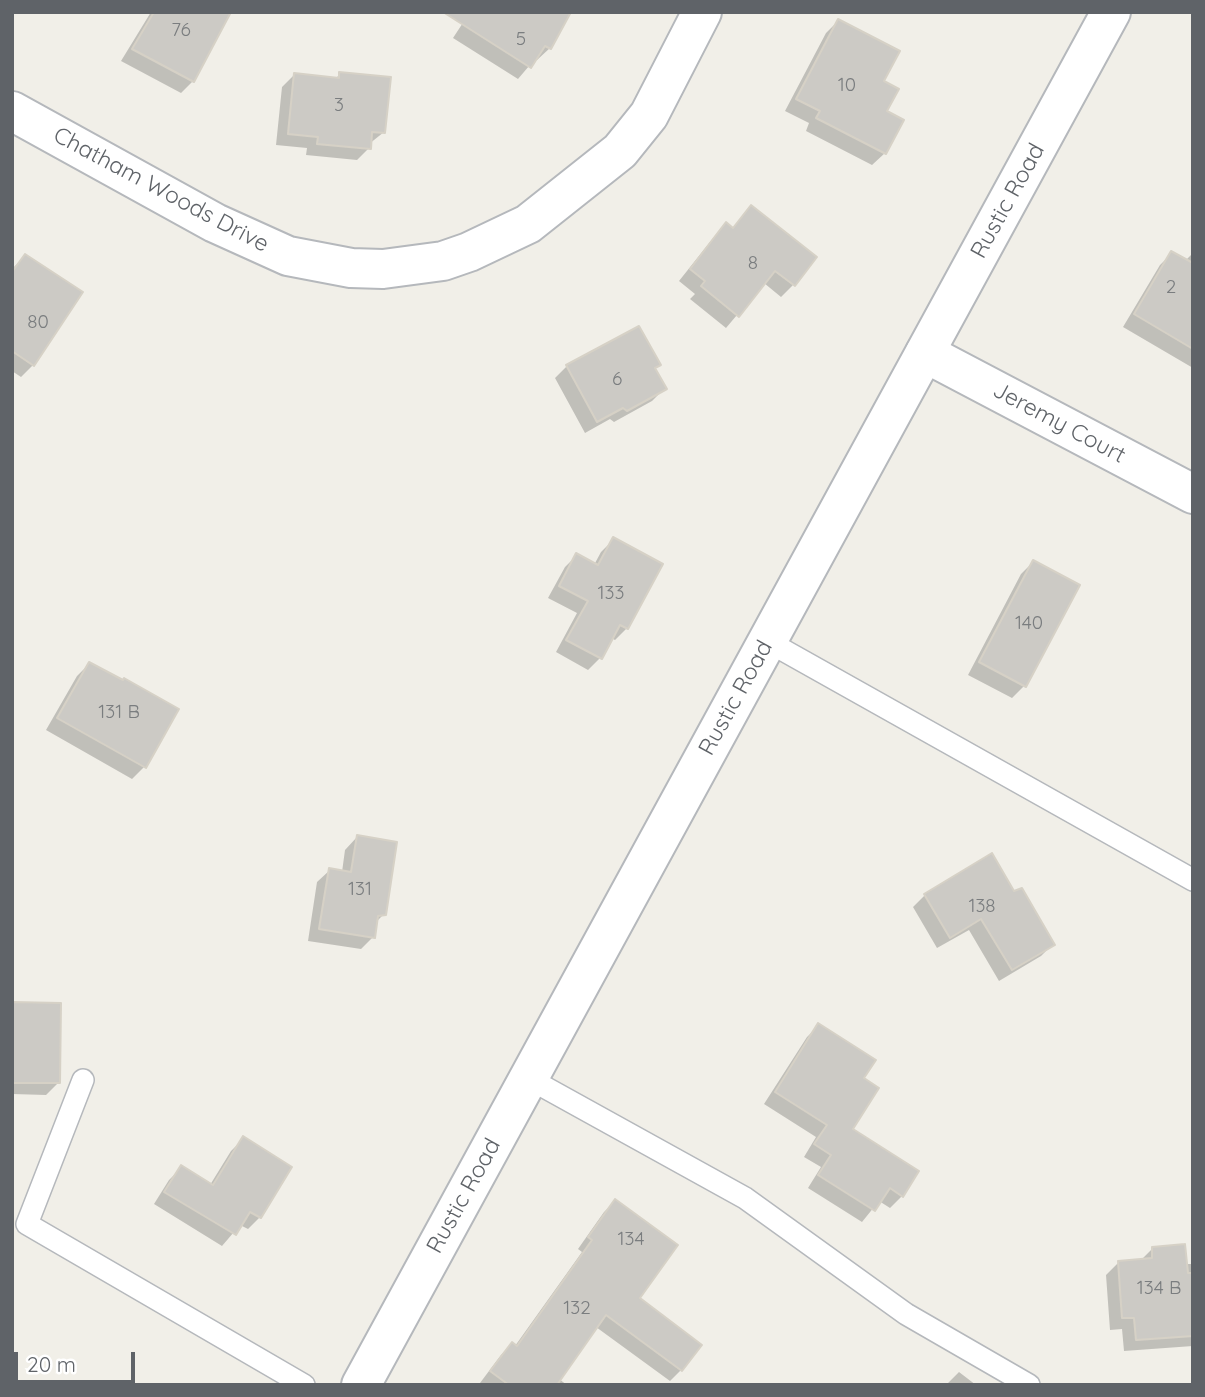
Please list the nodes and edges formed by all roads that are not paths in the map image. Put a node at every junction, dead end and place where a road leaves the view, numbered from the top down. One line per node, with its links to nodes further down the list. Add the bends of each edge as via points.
1 (702, 12): 3 (street, Chatham Woods Drive, via 649,115 620,151 528,224 443,261 351,268 288,256 215,223)
2 (1111, 12): 4 (street, Rustic Road)
3 (12, 111)
4 (925, 353): 5 (street, Jeremy Court); 6 (street, Rustic Road)
5 (1193, 494)
6 (767, 641): 7 (lane); 8 (street, Rustic Road)
7 (1193, 880)
8 (528, 1078): 12 (street, Rustic Road); 13 (lane, via 745,1198 906,1314)
9 (83, 1080): 10 (lane)
10 (20, 1223): 11 (lane)
11 (304, 1385)
12 (361, 1385)
13 (1029, 1385)

